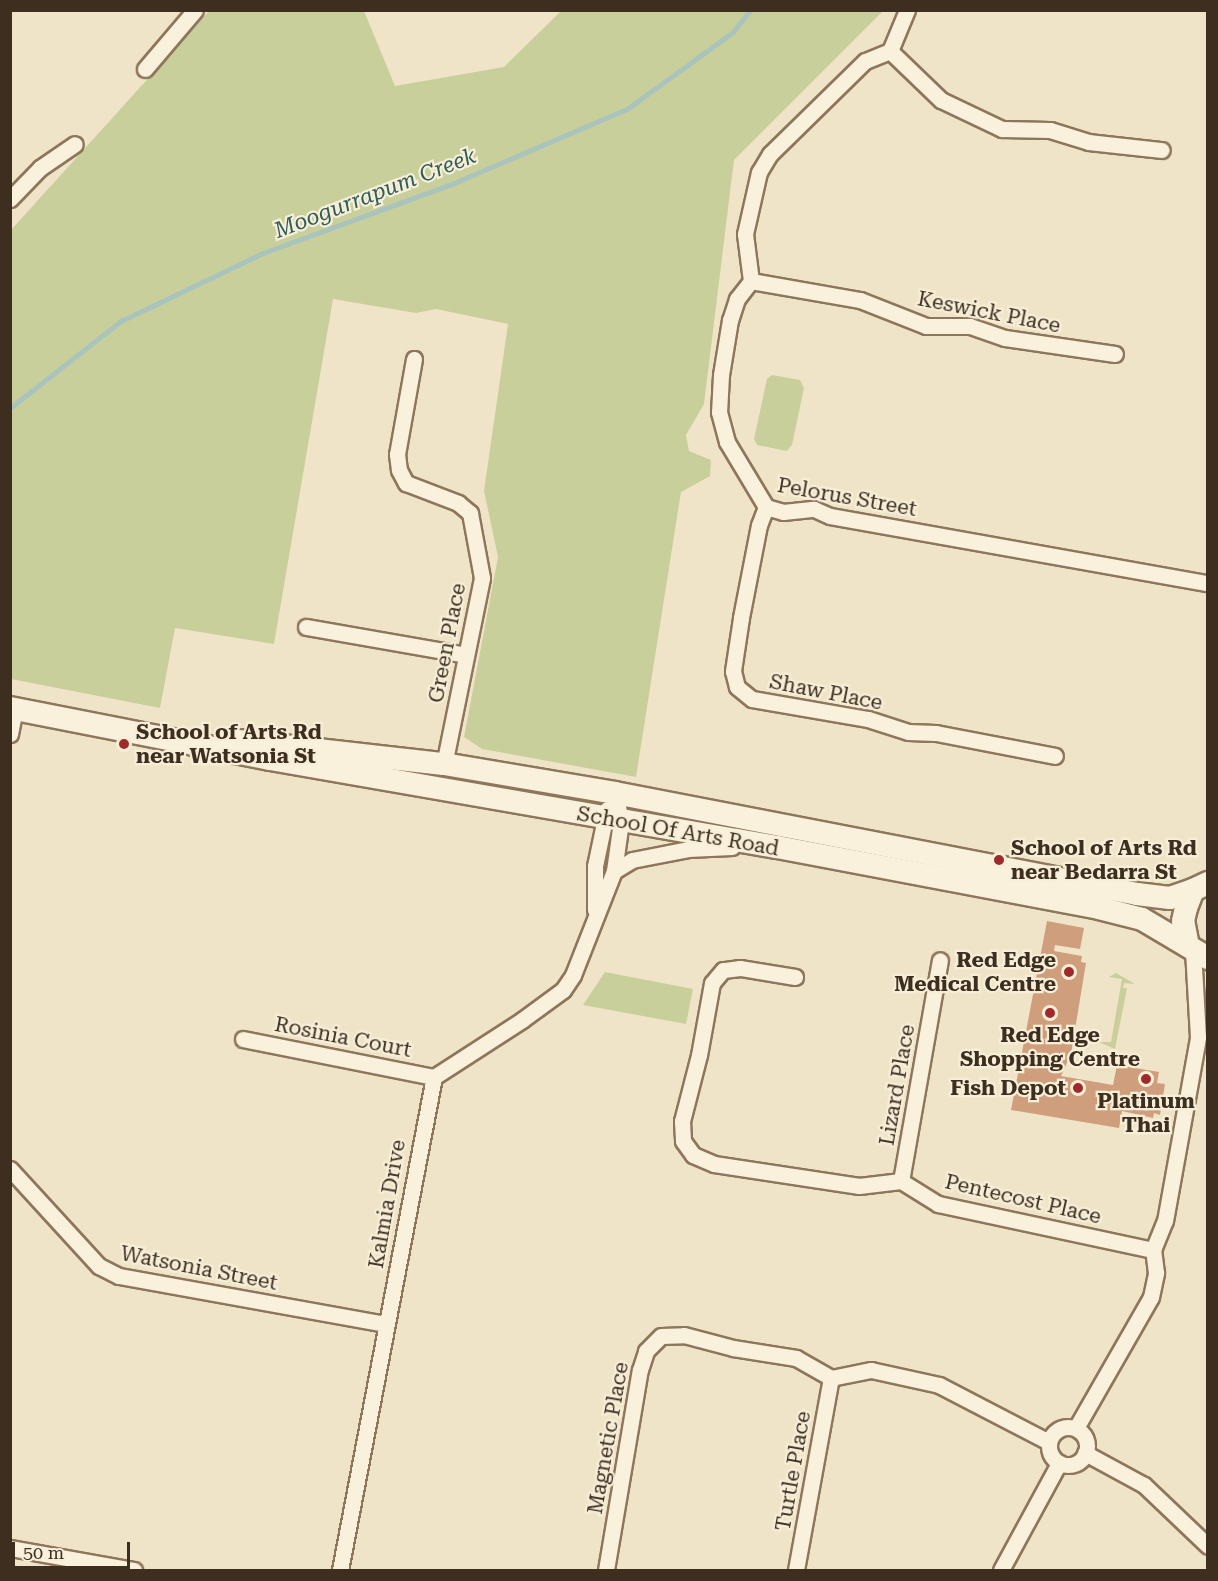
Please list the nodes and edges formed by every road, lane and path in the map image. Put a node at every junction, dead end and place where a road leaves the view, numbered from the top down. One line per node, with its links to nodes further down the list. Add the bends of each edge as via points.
1 (195, 10): 4 (street)
2 (907, 10): 3 (street)
3 (890, 51): 6 (street, via 941,100 1002,129 1050,130 1089,142); 8 (street, via 865,61 770,154 759,172 745,234)
4 (145, 69)
5 (75, 144): 7 (street, via 40,168)
6 (1162, 150)
7 (10, 199)
8 (751, 280): 9 (street, Keswick Place, via 860,300 926,326 970,326 1005,338); 11 (street, Pelorus Street, via 737,299 730,320 719,411 727,442)
9 (1115, 354)
10 (414, 359): 14 (street, Green Place, via 397,454 399,470 406,483 458,503 473,520 482,578)
11 (766, 507): 12 (street, Pelorus Street, via 783,512 813,509 830,516); 18 (street, Shaw Place, via 741,618 733,671 737,687 752,699 868,719 908,732 936,733)
12 (1208, 583)
13 (306, 627): 14 (street)
14 (466, 655): 19 (street, Green Place)
15 (13, 708): 16 (street); 17 (street, School Of Arts Road)
16 (10, 734)
17 (162, 735): 19 (street, School Of Arts Road, via 271,743); 21 (street, School Of Arts Road, via 270,759)
18 (1055, 756)
19 (444, 764): 20 (street, School Of Arts Road)
20 (615, 793): 21 (street); 24 (street, School Of Arts Road, via 1137,894 1170,898)
21 (612, 820): 22 (street, School Of Arts Road); 23 (street); 25 (street, via 595,866)
22 (777, 847): 23 (street, via 688,849 632,860); 26 (street, School Of Arts Road, via 1099,908 1142,919)
23 (614, 871): 25 (street)
24 (1202, 882): 26 (street, via 1184,921)
25 (595, 919): 32 (street, via 586,948 563,990)
26 (1196, 952): 30 (street)
27 (940, 960): 34 (street, Lizard Place)
28 (795, 977): 34 (street, via 740,968 723,970 712,983 682,1121 683,1141 693,1155 714,1164 859,1186)
29 (1208, 1015): 30 (street)
30 (1198, 1037): 35 (street, via 1165,1221)
31 (243, 1039): 32 (street, Rosinia Court)
32 (434, 1077): 36 (street, Kalmia Drive)
33 (10, 1169): 36 (street, Watsonia Street, via 99,1266 119,1276)
34 (901, 1181): 35 (street, Pentecost Place, via 938,1204)
35 (1153, 1250): 38 (street, via 1156,1274 1151,1297)
36 (386, 1324): 45 (street, Kalmia Drive)
37 (831, 1378): 39 (street, via 871,1370 939,1385); 46 (street, Magnetic Place, via 796,1358 684,1335 661,1336 646,1350 640,1370); 47 (street, Turtle Place)
38 (1076, 1428): 39 (street, via 1057,1430); 40 (street, via 1084,1436)
39 (1049, 1442): 41 (street, via 1051,1455)
40 (1085, 1453): 41 (street, via 1074,1464); 42 (street, via 1144,1485)
41 (1059, 1463): 48 (street)
42 (1208, 1546)
43 (10, 1548): 44 (street)
44 (134, 1570)
45 (340, 1570)
46 (606, 1570)
47 (796, 1570)
48 (1001, 1570)

